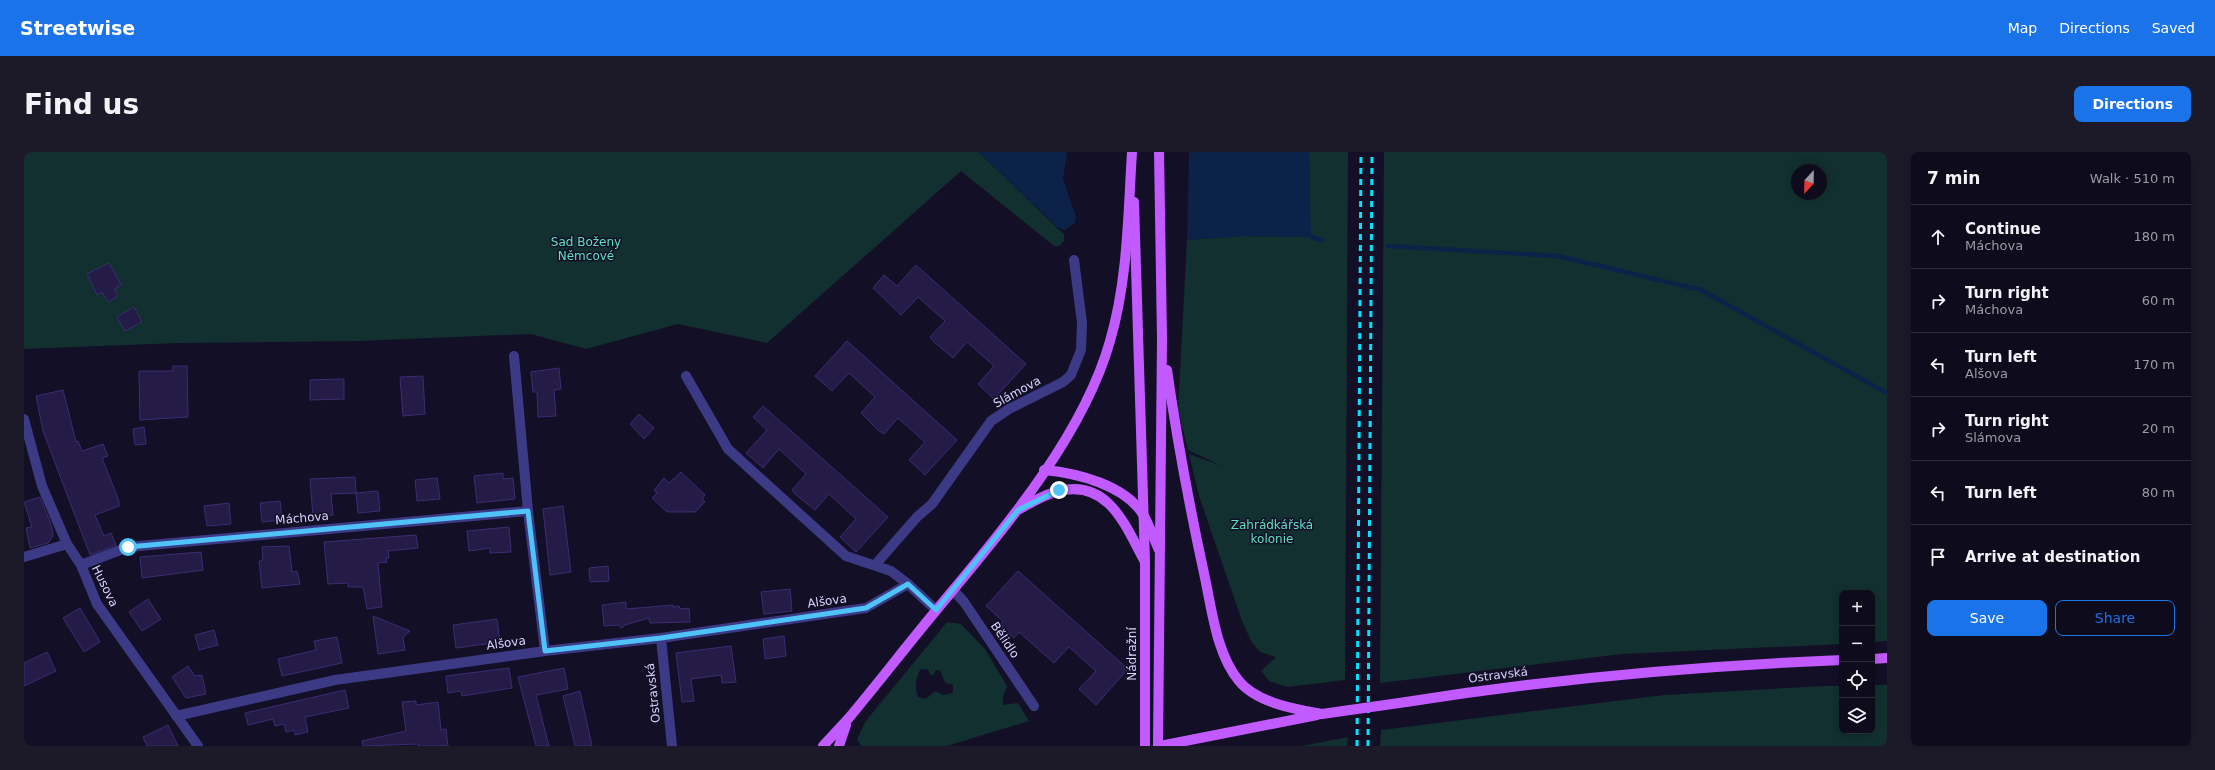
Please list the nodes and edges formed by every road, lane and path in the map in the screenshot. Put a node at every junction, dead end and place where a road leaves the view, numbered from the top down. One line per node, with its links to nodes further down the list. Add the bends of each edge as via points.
1 (1133, 152): 8 (main road, via 1120,297 1111,340 1095,385); 11 (main road, Nádražní)
2 (1159, 152): 4 (main road)
3 (1074, 260): 16 (street, Slámova, via 1082,323 1081,350 1071,375 991,421 932,504)
4 (1162, 339): 13 (main road); 27 (main road, via 1186,488 1212,608 1228,663 1239,682 1249,690 1274,702)
5 (514, 356): 10 (street)
6 (686, 376): 16 (street, via 728,449 846,556)
7 (24, 419): 12 (street, Husova, via 42,486)
8 (1044, 470): 9 (main road); 11 (main road, via 1092,478 1121,494)
9 (1018, 510): 15 (main road, via 1059,490 1093,492 1114,508); 19 (main road)
10 (528, 511): 17 (street, Máchova, via 128,547); 22 (street)
11 (1144, 515): 13 (main road); 15 (main road, Nádražní)
12 (67, 544): 14 (street); 17 (street, Husova)
13 (1160, 554): 35 (main road)
14 (24, 556)
15 (1145, 562): 34 (main road, Nádražní)
16 (875, 564): 18 (street, via 891,571)
17 (81, 565): 28 (street, Husova, via 97,604)
18 (908, 584): 20 (street); 21 (street, Alšova, via 866,608)
19 (953, 590): 20 (main road); 26 (street, Bělidlo, via 964,602)
20 (936, 610): 29 (main road)
21 (661, 638): 22 (street, Alšova); 31 (street, Ostravská)
22 (545, 651): 28 (street, Alšova, via 335,680)
23 (1887, 658): 24 (main road)
24 (1875, 659)
25 (1839, 660): 27 (main road, Ostravská, bridge, via 1637,672 1486,689)
26 (1034, 706)
27 (1322, 714): 35 (main road, Ostravská)
28 (176, 716): 30 (street, Husova)
29 (848, 719): 32 (main road); 33 (main road)
30 (198, 746)
31 (672, 746)
32 (823, 746)
33 (839, 746)
34 (1145, 746)
35 (1159, 746)

